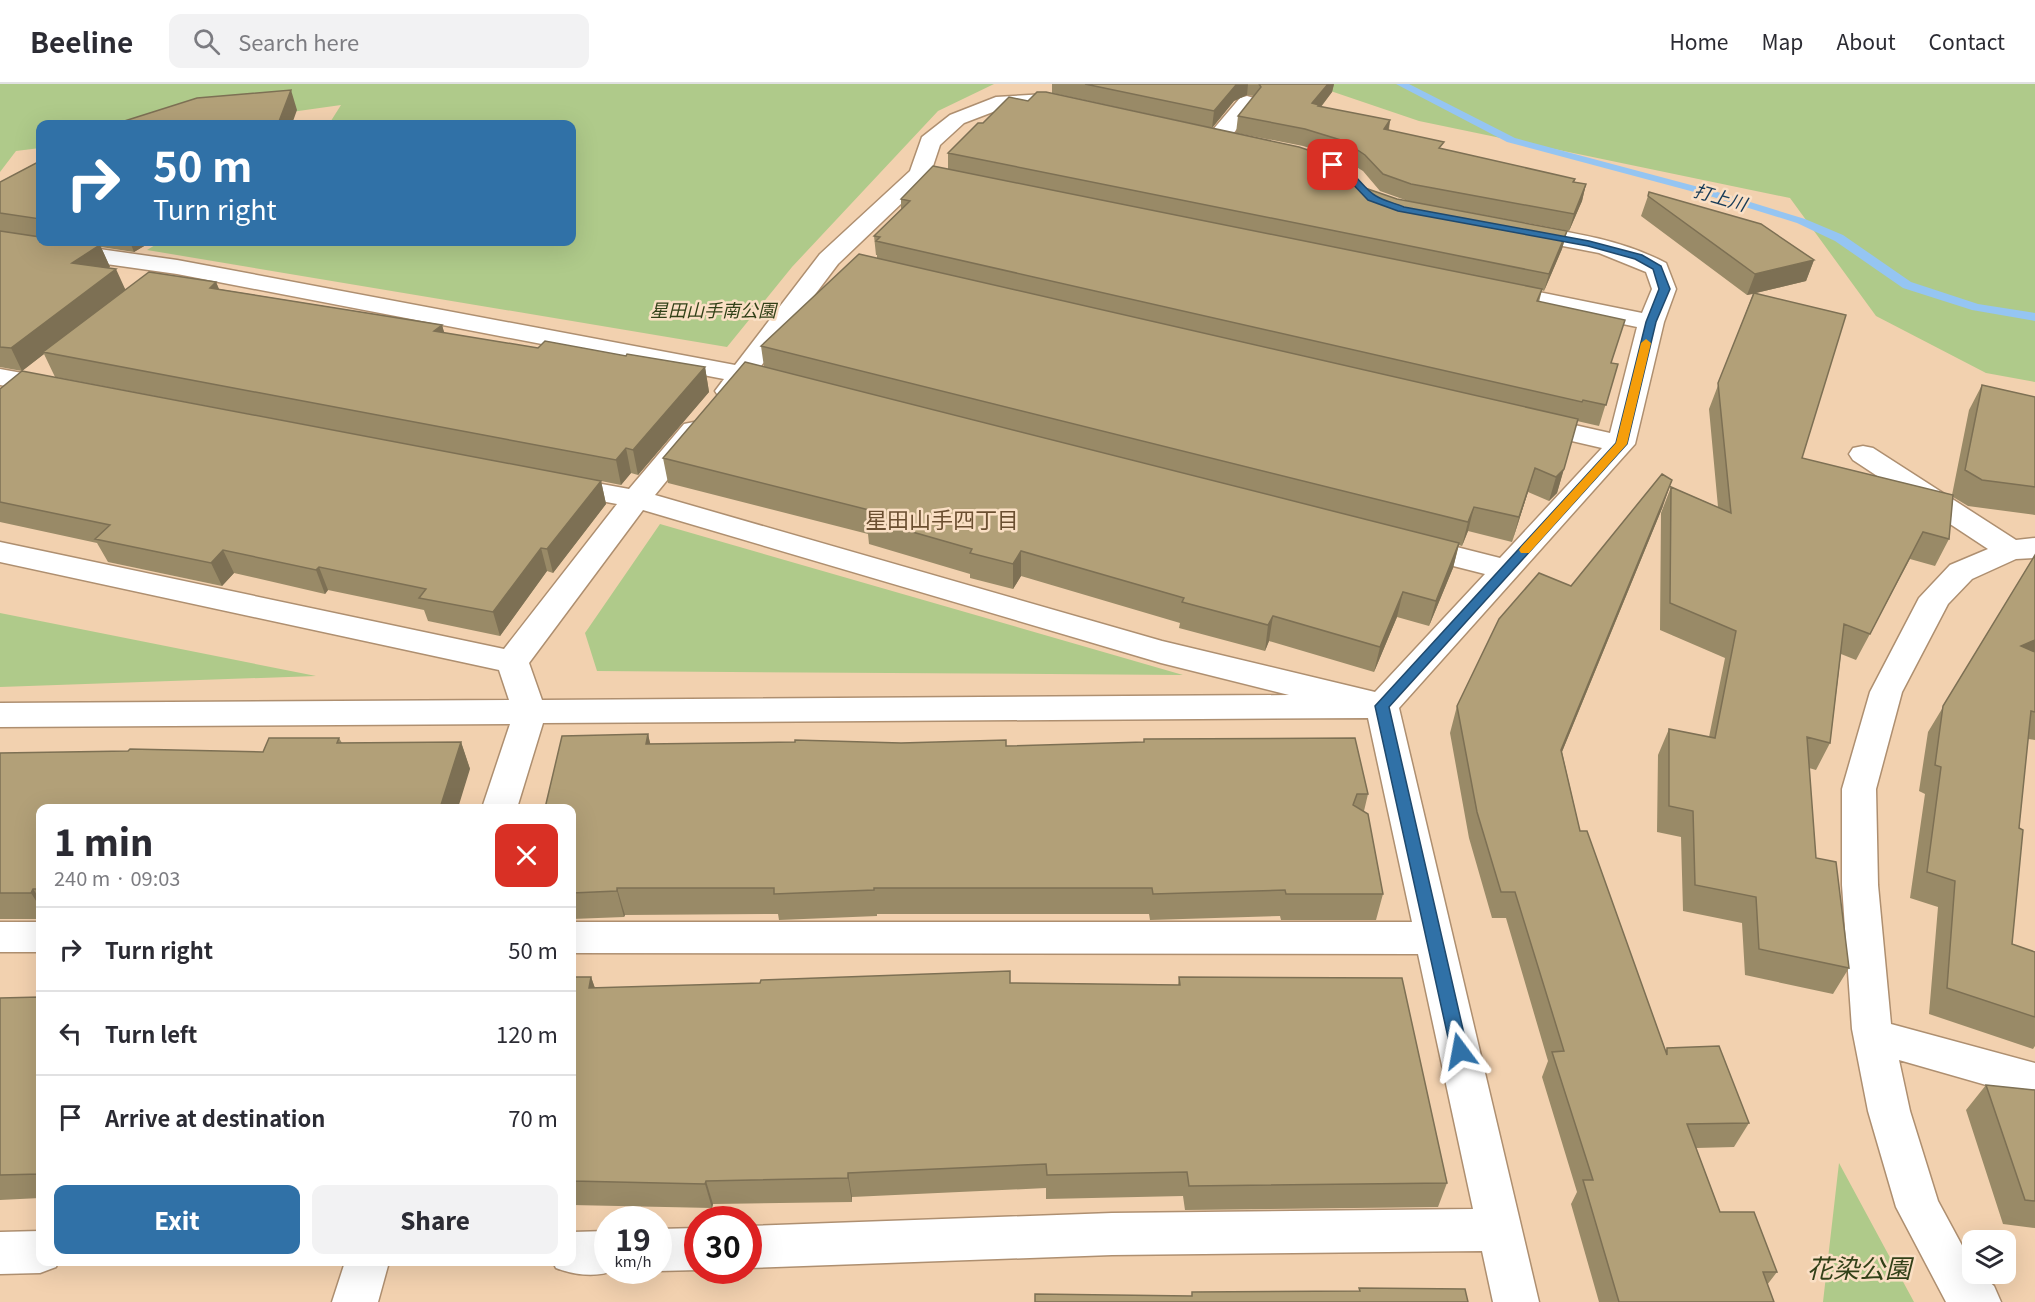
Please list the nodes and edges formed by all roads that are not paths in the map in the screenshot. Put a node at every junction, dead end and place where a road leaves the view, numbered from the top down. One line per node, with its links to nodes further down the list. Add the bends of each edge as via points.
1 (1248, 102): 3 (street, via 1230,139)
2 (1099, 112): 4 (street, via 1046,100 1003,101 957,119 930,142)
3 (1197, 133)
4 (920, 173): 5 (street); 8 (street)
5 (990, 187)
6 (1498, 227): 13 (street, via 1589,244 1638,257 1657,268 1664,289)
7 (0, 242): 9 (street)
8 (829, 259): 10 (street); 15 (street)
9 (177, 267): 12 (street); 15 (street)
10 (863, 267)
11 (1465, 284): 13 (street)
12 (149, 288)
13 (1651, 322): 22 (street)
14 (56, 360): 17 (street)
15 (742, 374): 18 (street); 25 (street)
16 (0, 376): 17 (street)
17 (29, 382): 19 (street); 20 (street)
18 (800, 389)
19 (87, 393)
20 (0, 404)
21 (1506, 417): 22 (street)
22 (1621, 444): 29 (street)
23 (1863, 454): 27 (street)
24 (531, 479): 25 (street)
25 (636, 500): 30 (street); 31 (street, via 1161,652)
26 (1391, 540): 29 (street)
27 (2023, 549): 39 (street, via 1961,572 1935,598 1886,692 1859,789 1860,885)
28 (0, 552): 30 (street)
29 (1507, 570): 31 (street)
30 (512, 662): 32 (street)
31 (1382, 706): 32 (street); 38 (street)
32 (530, 712): 33 (street); 34 (street)
33 (0, 715)
34 (501, 804)
35 (0, 937): 36 (street)
36 (36, 937)
37 (576, 938): 38 (street)
38 (1434, 938): 41 (street)
39 (1874, 1035): 40 (street); 50 (street, via 1889,1111 1918,1207 1959,1284)
40 (2035, 1081)
41 (1500, 1230): 42 (street, via 1112,1234); 49 (street)
42 (762, 1246)
43 (36, 1252): 45 (street)
44 (594, 1252): 46 (street)
45 (0, 1253)
46 (576, 1253)
47 (366, 1266): 48 (street)
48 (355, 1302)
49 (1516, 1302)
50 (1978, 1302)

